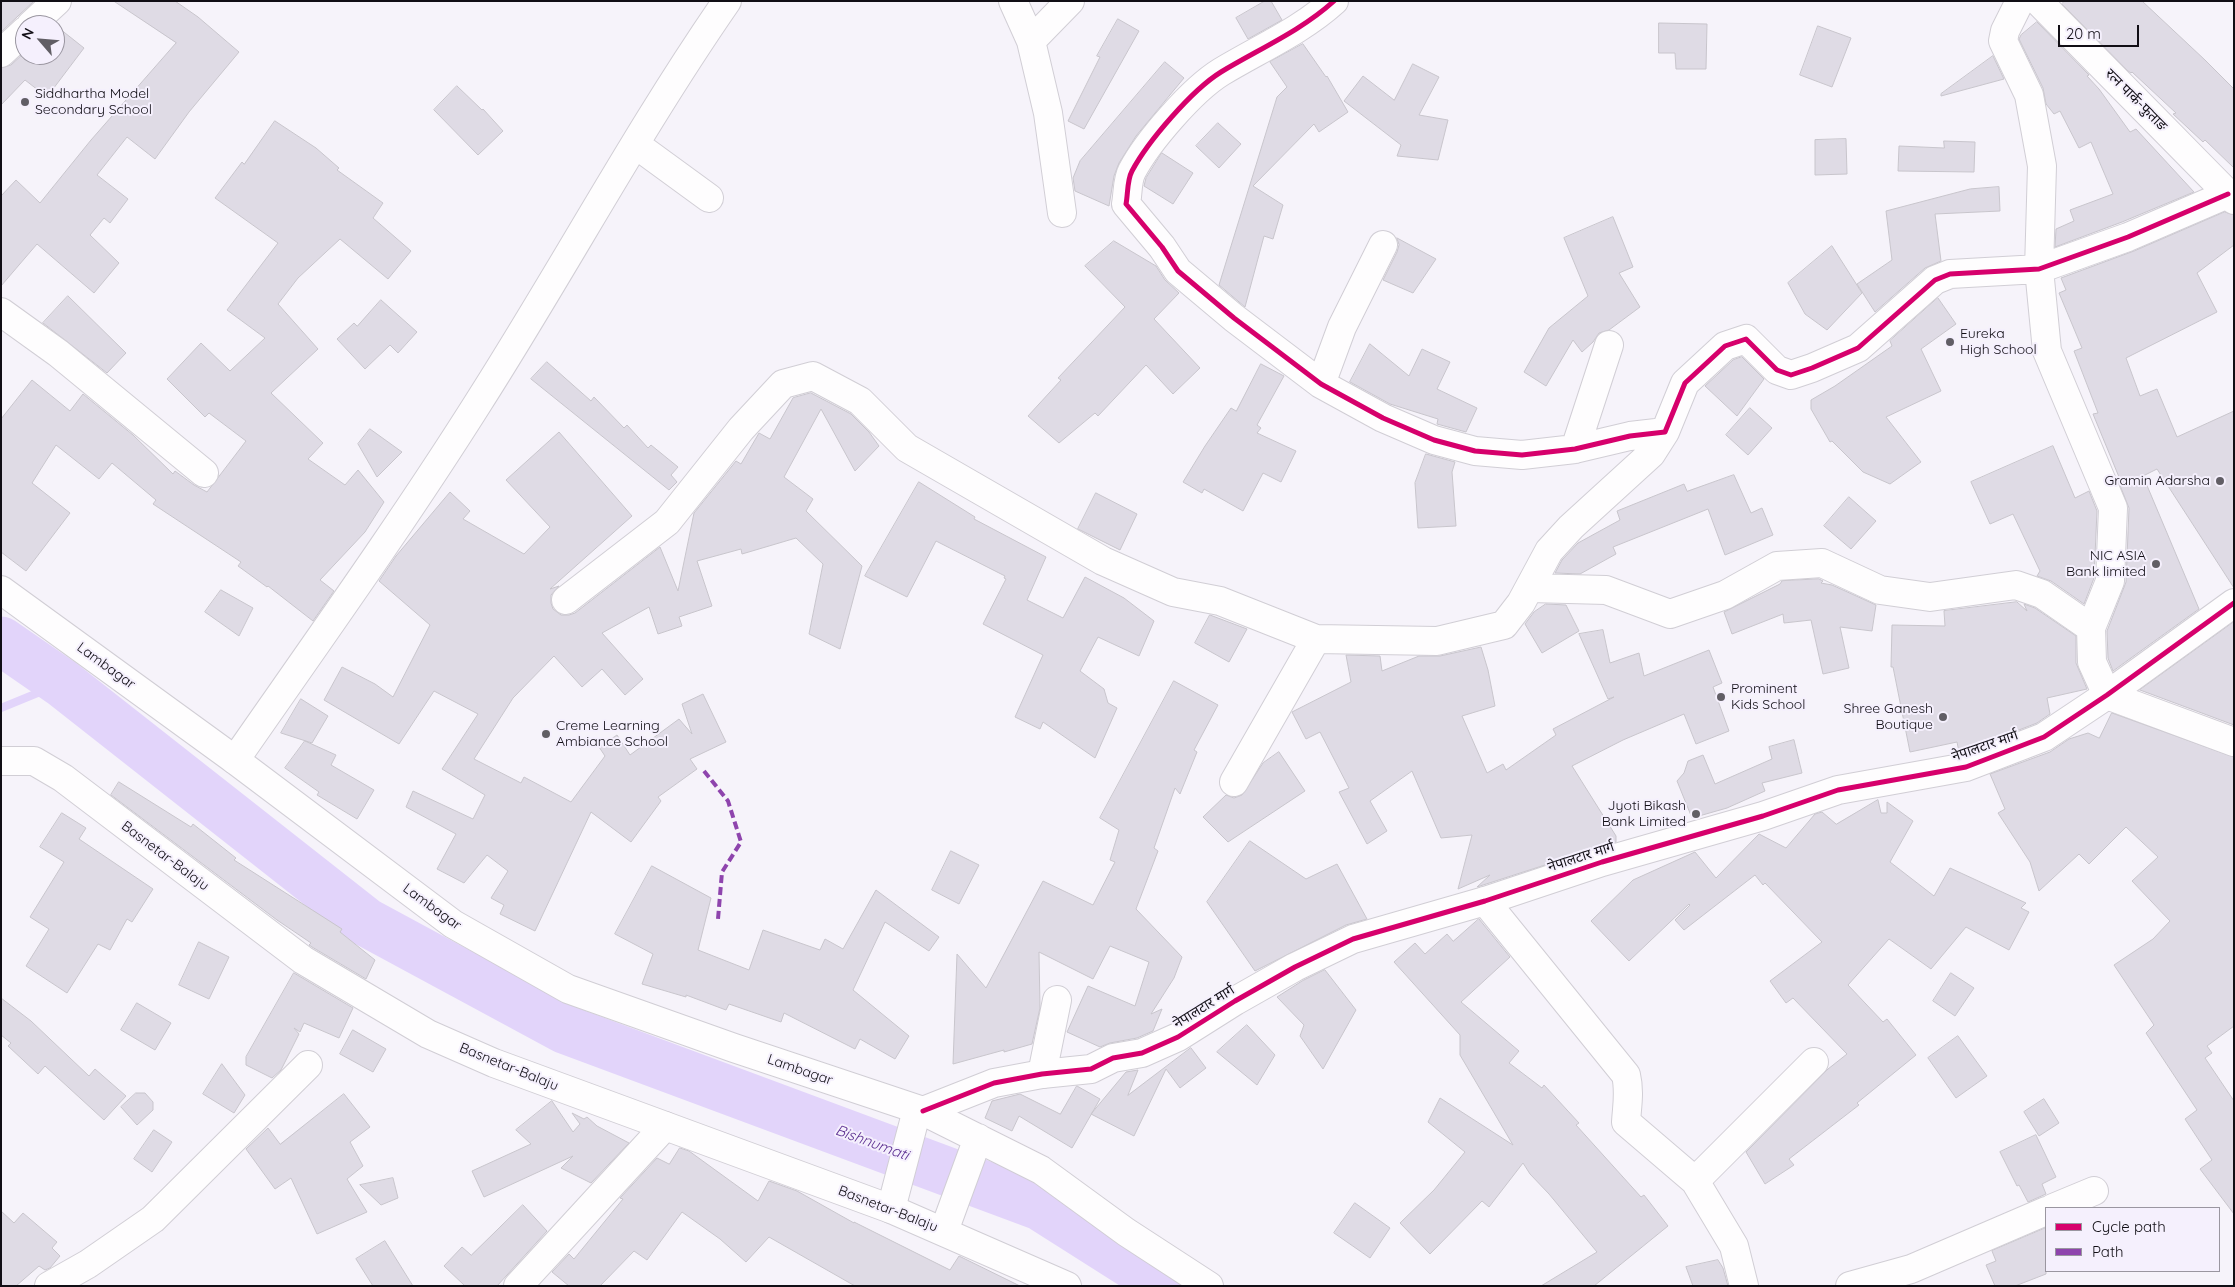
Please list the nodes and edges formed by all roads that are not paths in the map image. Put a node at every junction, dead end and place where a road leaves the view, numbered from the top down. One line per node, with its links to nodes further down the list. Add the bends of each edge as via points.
1 (57, 1): 8 (street)
2 (727, 1): 12 (street)
3 (1012, 1): 10 (street)
4 (1070, 1): 10 (street)
5 (1334, 1): 20 (street, via 1314,19 1220,73 1193,95 1131,172 1126,204 1178,271)
6 (2020, 1): 17 (street, via 2002,41 2029,95 2042,166)
7 (2038, 1): 13 (street, रत्न पार्क-फुताङ)
8 (42, 15)
9 (15, 40): 11 (street)
10 (1031, 41): 15 (street, via 1048,113)
11 (1, 53)
12 (635, 144): 14 (street); 32 (street, via 478,403)
13 (2231, 197): 17 (street)
14 (709, 198)
15 (1062, 213)
16 (1383, 245): 20 (street, via 1342,327)
17 (2039, 269): 21 (street, via 1950,274 1935,280 1858,348 1791,375 1777,370 1746,339 1725,346 1685,383); 28 (street, via 2047,350 2113,508 2110,581)
18 (1, 312): 23 (street, via 58,354)
19 (1609, 345): 22 (street)
20 (1320, 384): 22 (street, via 1383,418 1434,440 1476,451 1522,455)
21 (1665, 432): 22 (street, via 1630,436); 24 (street, via 1651,454 1549,551)
22 (1575, 449)
23 (204, 473)
24 (1530, 588): 28 (street, via 1606,590 1670,614 1725,595 1776,566 1822,563 1880,590 1930,598 2016,585 2042,594); 29 (street, via 1504,625 1494,628 1437,640)
25 (1, 590): 32 (street, Lambagar)
26 (566, 600): 29 (street, via 667,522 741,429 783,384 813,376 860,401 907,448 1103,561 1173,592 1220,601)
27 (2234, 604): 30 (street, नेपालटार मार्ग)
28 (2091, 628): 30 (street, via 2092,662)
29 (1316, 639): 34 (street)
30 (2107, 694): 31 (street); 35 (street, नेपालटार मार्ग, via 2044,737 1966,767 1838,790 1763,816 1602,862)
31 (2234, 742)
32 (235, 760): 40 (street, Lambagar, via 453,924 568,989)
33 (1, 761): 41 (street, Basnetar-Balaju, via 34,761 63,778 303,960 428,1034 494,1063)
34 (1234, 782)
35 (1485, 902): 39 (street, नेपालटार मार्ग, via 1353,939 1295,967 1178,1037 1142,1053 1113,1058 1092,1069); 43 (street, via 1626,1076 1630,1091 1626,1122)
36 (1057, 1000): 39 (street)
37 (1814, 1062): 43 (street)
38 (308, 1065): 50 (street, via 153,1219 88,1264)
39 (1042, 1074): 40 (street, नेपालटार मार्ग, via 994,1083)
40 (917, 1118): 42 (street, Lambagar); 45 (street)
41 (665, 1126): 45 (street, Basnetar-Balaju); 51 (street)
42 (974, 1150): 48 (street); 53 (street, Lambagar, via 1041,1170 1126,1232)
43 (1695, 1180): 54 (street, via 1734,1246)
44 (2094, 1191): 46 (street)
45 (893, 1199): 48 (street, Basnetar-Balaju)
46 (2055, 1207)
47 (2045, 1211): 55 (street, via 1911,1269)
48 (947, 1221): 49 (street, Basnetar-Balaju)
49 (1036, 1280): 52 (street, Basnetar-Balaju)
50 (49, 1286)
51 (518, 1286)
52 (1067, 1286)
53 (1209, 1286)
54 (1744, 1286)
55 (1850, 1286)

